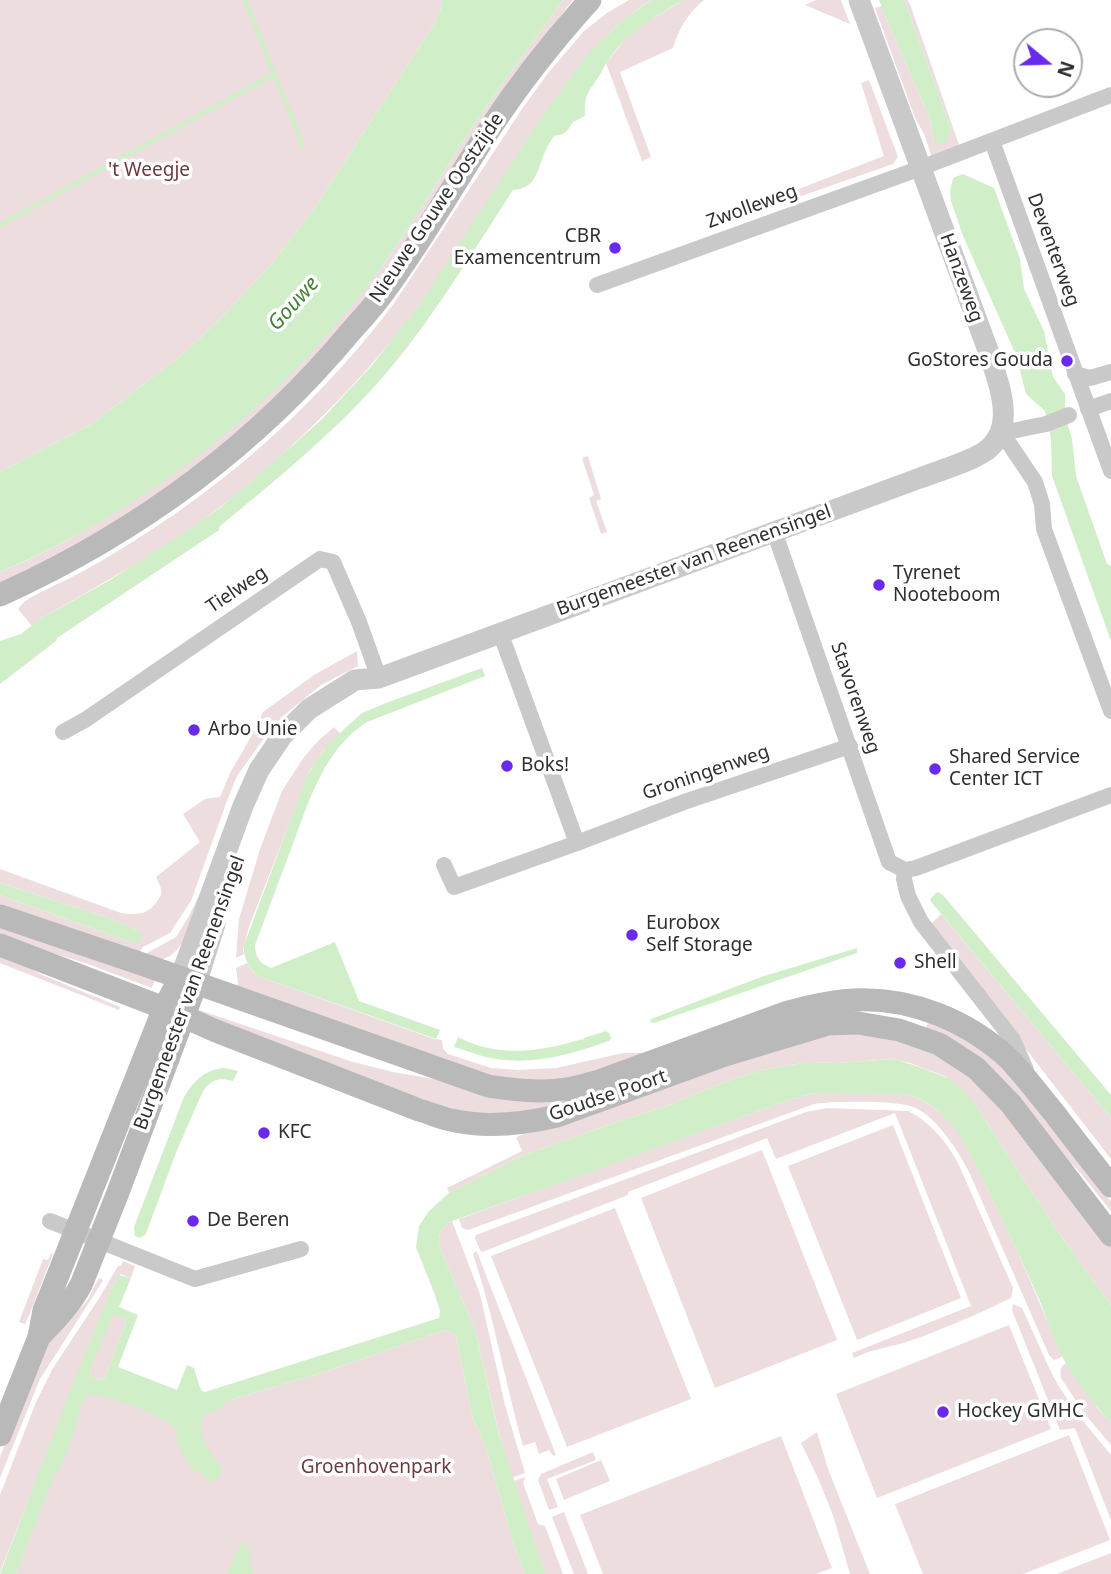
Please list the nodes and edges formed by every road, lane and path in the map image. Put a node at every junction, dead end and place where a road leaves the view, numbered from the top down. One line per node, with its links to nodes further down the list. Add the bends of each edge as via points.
1 (590, 0): 15 (main road, Nieuwe Gouwe Oostzijde, via 491,127 388,287 288,402 155,510 97,546)
2 (859, 0): 5 (street, Hanzeweg)
3 (1111, 95): 4 (street, Zwolleweg)
4 (992, 141): 5 (street, Zwolleweg); 8 (street, Deventerweg)
5 (921, 168): 6 (street, Zwolleweg); 12 (street, Hanzeweg, via 989,353 1000,390)
6 (597, 285)
7 (1111, 372): 8 (street, via 1090,378)
8 (1075, 374): 10 (street, Deventerweg)
9 (1111, 401): 10 (street)
10 (1088, 409): 13 (street, Deventerweg)
11 (1069, 415): 12 (street)
12 (1002, 433): 14 (street, Burgemeester van Reenensingel, via 979,456); 18 (street, via 1035,482 1044,529)
13 (1111, 471)
14 (774, 531): 16 (street, Burgemeester van Reenensingel); 20 (street, Stavorenweg)
15 (0, 595)
16 (500, 632): 17 (street, Burgemeester van Reenensingel); 22 (street)
17 (379, 678): 19 (street, Tielweg, via 333,562 320,559); 27 (street, Burgemeester van Reenensingel, via 355,680 309,709 282,736 259,770 243,806)
18 (1111, 711)
19 (63, 732)
20 (850, 746): 22 (street, Groningenweg); 24 (street, Stavorenweg, via 889,862)
21 (1111, 795): 24 (street)
22 (577, 843): 23 (street, Groningenweg, via 454,887)
23 (444, 865)
24 (905, 870): 29 (street, Goudse Poort, via 908,896 921,922 1013,1040)
25 (0, 916): 27 (main road, Goudse Poort)
26 (0, 945): 28 (main road, Goudse Poort)
27 (188, 981): 28 (main road, Burgemeester van Reenensingel); 29 (main road, Goudse Poort, via 488,1086 543,1091 599,1081 785,1013 850,1000 888,1001 936,1013 972,1031 1011,1061)
28 (174, 1013): 32 (main road, Burgemeester van Reenensingel); 33 (main road, Goudse Poort, via 419,1110 451,1120 499,1124 556,1116 725,1055 828,1024 858,1023 899,1030 939,1044 976,1068 1011,1104); 34 (main road, Burgemeester van Reenensingel)
29 (1034, 1089): 30 (main road, Goudse Poort)
30 (1111, 1186)
31 (50, 1222): 32 (street)
32 (77, 1231): 34 (street); 36 (main road, Burgemeester van Reenensingel, via 44,1310)
33 (1111, 1235)
34 (99, 1241): 35 (street, via 195,1279); 36 (main road, Burgemeester van Reenensingel, via 74,1297)
35 (301, 1250)
36 (39, 1337): 37 (main road, Burgemeester van Reenensingel)
37 (0, 1435)

